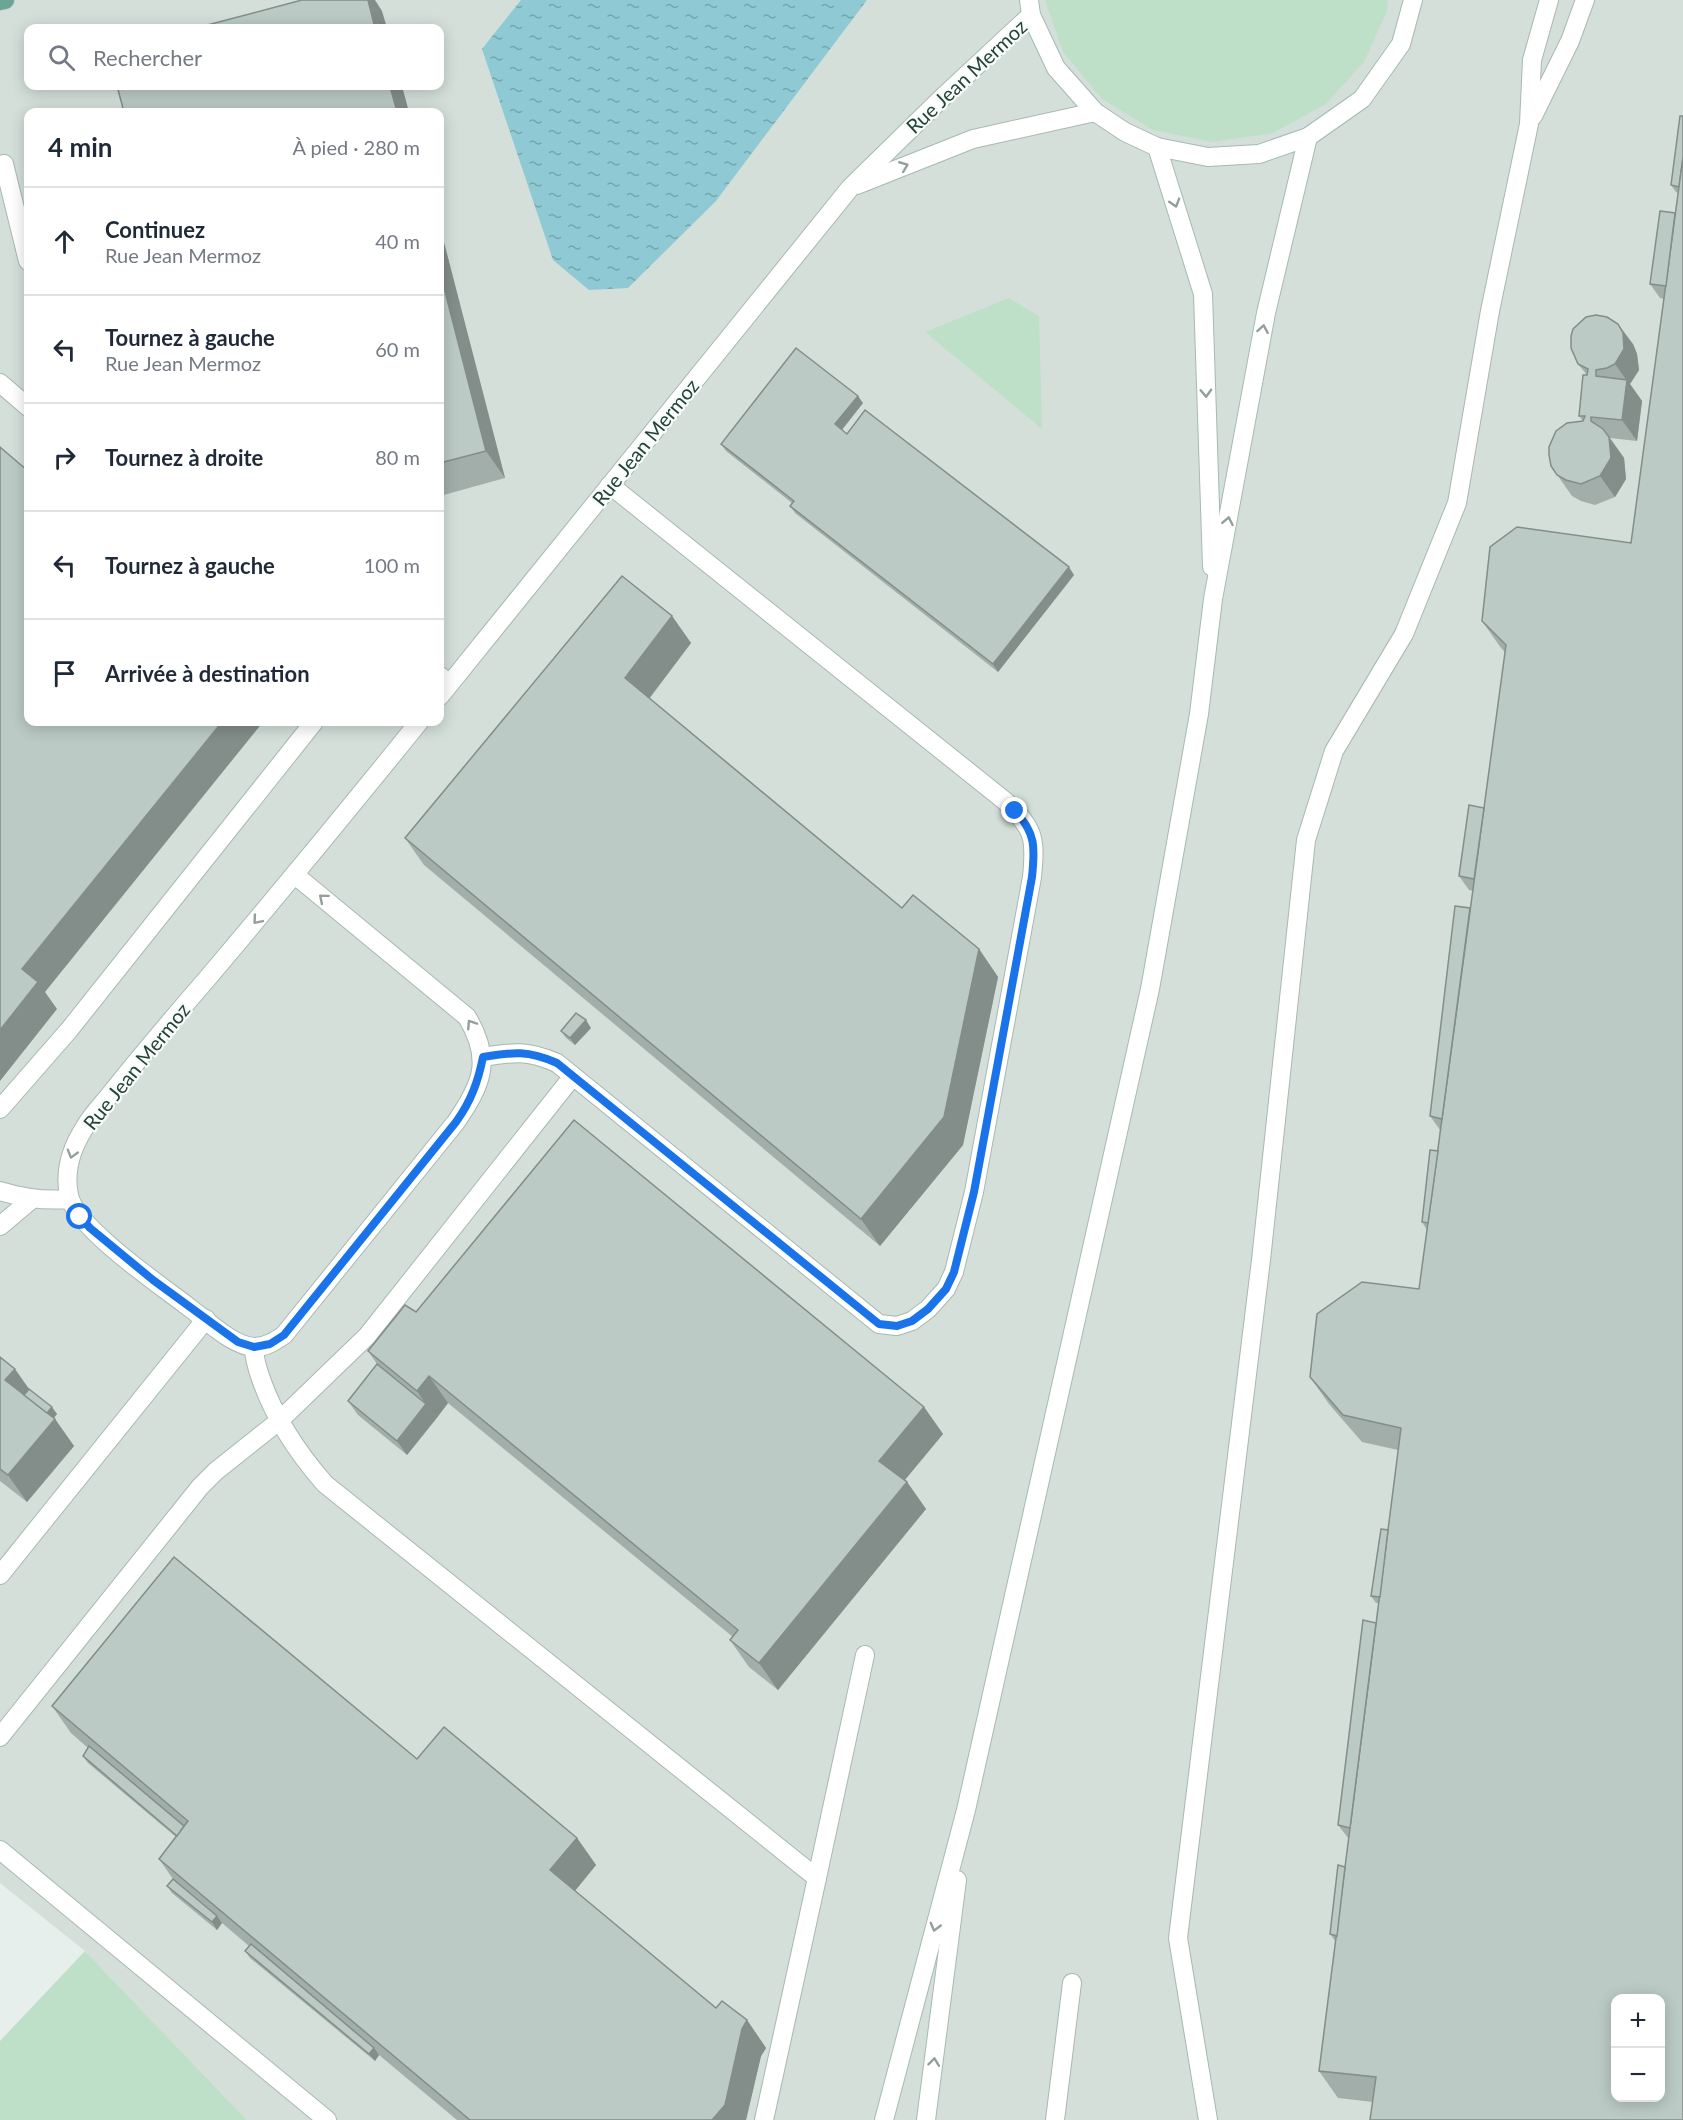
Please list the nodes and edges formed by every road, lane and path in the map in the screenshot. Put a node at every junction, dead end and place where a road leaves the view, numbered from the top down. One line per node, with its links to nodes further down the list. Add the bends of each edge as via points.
1 (4, 0): 5 (main road)
2 (1413, 0): 9 (main road, via 1401,45 1362,99)
3 (1549, 0): 8 (main road, via 1532,60)
4 (1585, 0): 8 (main road, via 1570,41)
5 (0, 2)
6 (1030, 8): 7 (main road, via 1056,68); 12 (main road, Rue Jean Mermoz)
7 (1095, 112): 10 (main road); 12 (main road, Rue Jean Mermoz, one-way to 7, via 973,139)
8 (1529, 124): 44 (main road, via 1490,311 1457,503 1404,634 1334,751 1306,840 1261,1260 1178,1938)
9 (1308, 137): 10 (main road, via 1259,154 1208,157); 17 (main road, one-way to 9, via 1266,313)
10 (1157, 147): 17 (main road, one-way to 17, via 1203,294)
11 (0, 165): 13 (main road, via 4,164)
12 (850, 188): 16 (main road, Rue Jean Mermoz)
13 (24, 245)
14 (0, 383): 15 (main road)
15 (24, 403)
16 (610, 485): 18 (main road, Rue Jean Mermoz); 23 (main road, via 1005,801 1026,822 1033,838 1034,857 974,1192 957,1261 946,1289 912,1321 897,1326 879,1324 866,1315)
17 (1213, 599): 35 (main road, via 1199,714 1150,989)
18 (444, 684)
19 (311, 726): 24 (main road, via 69,1030)
20 (416, 726): 21 (main road, Rue Jean Mermoz)
21 (295, 875): 22 (main road, one-way to 21, via 478,1036 466,1017); 27 (main road, Rue Jean Mermoz, one-way to 27, via 85,1125 72,1149 67,1182)
22 (483, 1057): 23 (main road, via 518,1052 538,1054); 30 (main road, via 470,1102 456,1122 284,1335 270,1344)
23 (573, 1076): 31 (main road, via 367,1336)
24 (0, 1109)
25 (0, 1191): 26 (main road)
26 (32, 1199): 27 (main road); 28 (main road)
27 (69, 1199): 29 (main road, via 90,1228)
28 (0, 1226)
29 (206, 1319): 30 (main road, via 238,1342); 32 (main road)
30 (254, 1347): 31 (main road, via 254,1358)
31 (279, 1422): 34 (main road, via 200,1487); 37 (main road, via 325,1484)
32 (0, 1575)
33 (865, 1655): 37 (main road)
34 (0, 1737)
35 (966, 1810): 41 (main road, one-way to 41); 42 (main road, one-way to 35)
36 (0, 1850): 39 (main road)
37 (817, 1878): 40 (main road)
38 (1071, 1983): 43 (main road)
39 (327, 2120)
40 (764, 2120)
41 (884, 2120)
42 (926, 2120)
43 (1055, 2120)
44 (1208, 2120)

